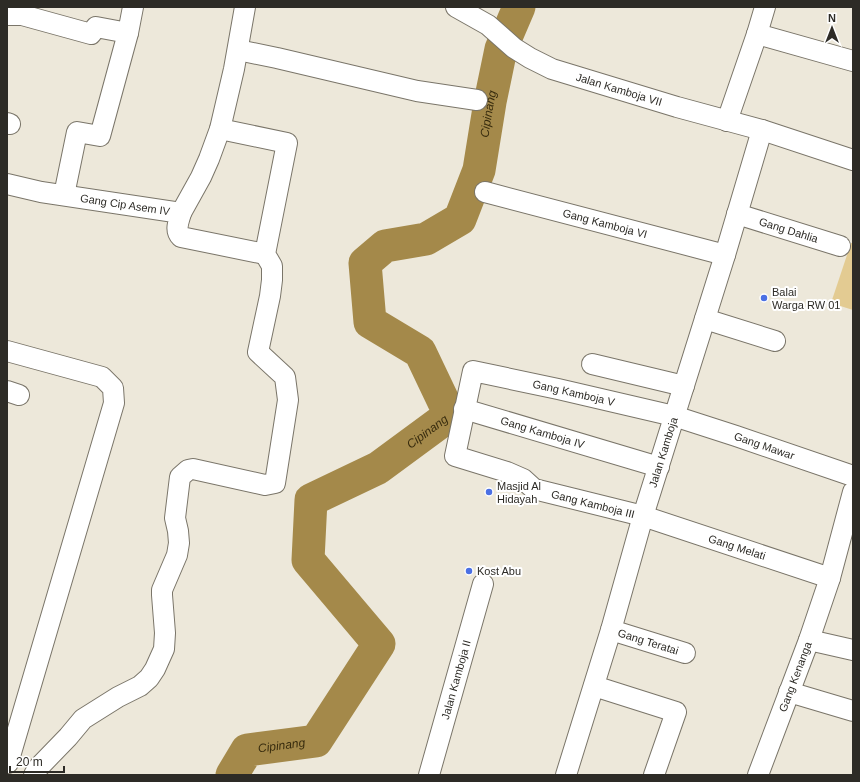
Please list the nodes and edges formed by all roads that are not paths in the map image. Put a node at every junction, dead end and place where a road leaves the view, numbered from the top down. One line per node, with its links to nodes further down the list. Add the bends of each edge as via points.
1 (133, 7): 7 (street)
2 (245, 7): 9 (street)
3 (456, 7): 12 (street, Jalan Kamboja VII, via 488,25 514,48 552,69)
4 (765, 7): 8 (street)
5 (38, 13): 6 (street); 7 (street, via 91,34 96,27)
6 (7, 15)
7 (128, 33): 18 (street, via 100,136 77,132)
8 (757, 34): 10 (street); 12 (street)
9 (238, 50): 11 (street, via 417,91); 13 (street)
10 (853, 62)
11 (477, 100)
12 (727, 121): 14 (street, Jalan Kamboja VII)
13 (220, 129): 19 (street, via 209,160); 22 (street, via 287,143)
14 (762, 130): 15 (street, Jalan Kamboja VII); 20 (street, Jalan Kamboja)
15 (853, 160)
16 (7, 184): 18 (street, Gang Cip Asem IV)
17 (485, 192): 23 (street, Gang Kamboja VI)
18 (64, 195): 19 (street, Gang Cip Asem IV)
19 (181, 212): 22 (street, Gang Cip Asem IV, via 178,235 181,237)
20 (737, 214): 21 (street, Gang Dahlia); 23 (street, Jalan Kamboja)
21 (840, 246)
22 (265, 254): 45 (street, via 272,266 272,280 258,352 285,377 288,400 275,483 265,485 192,469 180,477 174,518 179,543 177,555 164,584 164,649 155,669 140,686 83,719)
23 (725, 255): 24 (street, Jalan Kamboja)
24 (705, 319): 25 (street); 28 (street, Jalan Kamboja)
25 (775, 340)
26 (7, 351): 44 (street, via 102,377 113,388 114,404)
27 (592, 364): 28 (street)
28 (684, 386): 30 (street, Jalan Kamboja)
29 (464, 410): 30 (street, Gang Kamboja V, via 473,371); 31 (street, Gang Kamboja IV); 34 (street, Gang Kamboja III, via 455,456 507,472 523,479 534,489)
30 (674, 416): 31 (street, Jalan Kamboja); 32 (street, Gang Mawar)
31 (659, 467): 34 (street, Jalan Kamboja)
32 (853, 476)
33 (853, 492): 35 (street)
34 (643, 516): 35 (street, Gang Melati); 37 (street, Jalan Kamboja)
35 (830, 578): 38 (street, Gang Kenanga)
36 (482, 584): 46 (street, Jalan Kamboja II)
37 (611, 630): 40 (street, Gang Teratai); 41 (street, Jalan Kamboja)
38 (808, 640): 39 (street); 42 (street, Gang Kenanga)
39 (853, 650)
40 (685, 653)
41 (594, 686): 47 (street, Jalan Kamboja); 48 (street, via 676,712)
42 (789, 692): 43 (street); 49 (street, Gang Kenanga)
43 (853, 711)
44 (8, 762)
45 (34, 775)
46 (429, 775)
47 (566, 775)
48 (654, 775)
49 (758, 775)

